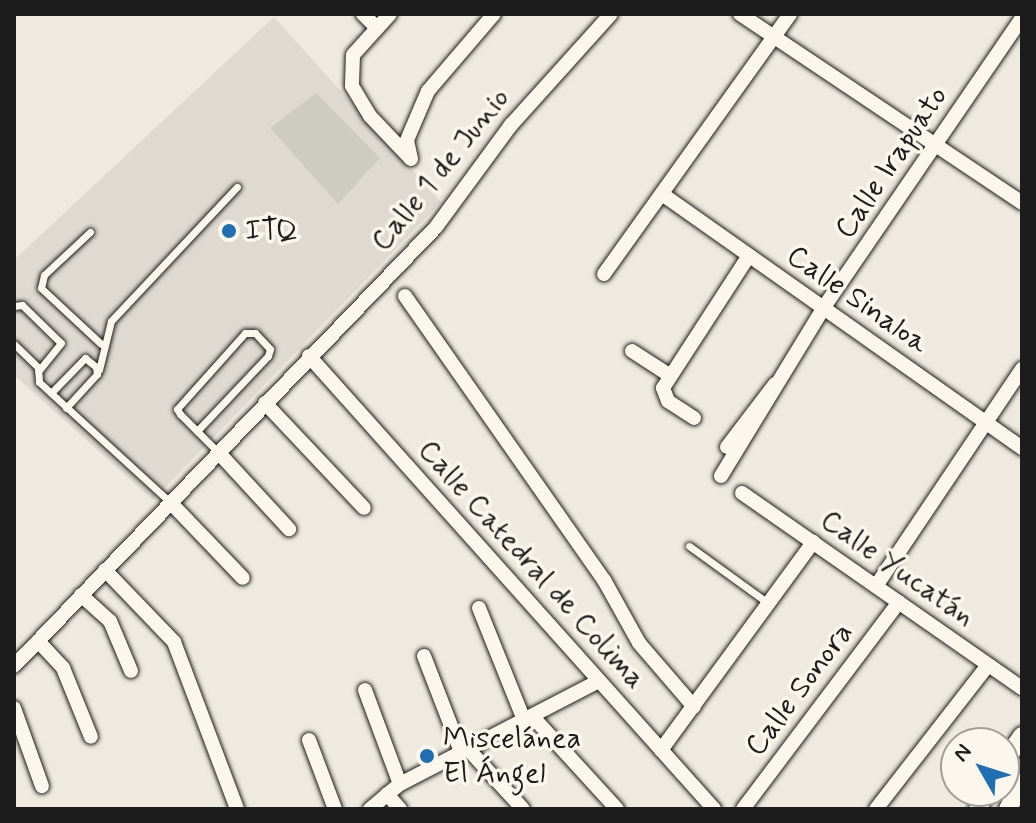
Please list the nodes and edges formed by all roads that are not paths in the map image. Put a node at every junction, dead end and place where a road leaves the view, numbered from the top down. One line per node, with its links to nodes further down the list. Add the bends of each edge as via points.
1 (363, 14): 8 (street)
2 (390, 14): 8 (street)
3 (494, 14): 8 (street, via 428,91 407,140 411,159 370,116 352,86 353,55)
4 (611, 14): 23 (street, Calle 1 de Junio, via 511,125 436,227)
5 (740, 14): 9 (street)
6 (790, 14): 9 (street)
7 (1022, 18): 10 (street, Calle Irapuato)
8 (376, 27)
9 (774, 37): 10 (street); 12 (street)
10 (936, 145): 13 (street); 19 (street, Calle Irapuato)
11 (237, 187): 21 (lane, via 122,307)
12 (662, 194): 15 (street, Calle Sinaloa); 16 (street)
13 (1022, 203)
14 (90, 232): 21 (lane, via 44,275 41,288)
15 (748, 257): 19 (street, Calle Sinaloa); 27 (street)
16 (604, 274)
17 (405, 296): 60 (street, via 604,580 639,643)
18 (14, 306): 26 (lane, via 22,305 61,343)
19 (824, 307): 28 (street, Calle Irapuato); 33 (street, Calle Sinaloa)
20 (14, 344): 26 (lane)
21 (101, 344): 25 (lane)
22 (632, 351): 27 (street)
23 (309, 356): 30 (street, Calle 1 de Junio); 57 (street, Calle Catedral de Colima)
24 (1022, 369): 33 (street)
25 (99, 370): 29 (lane, via 85,358); 31 (lane)
26 (38, 371): 29 (lane, via 39,382)
27 (669, 375): 32 (street, via 663,395)
28 (781, 378): 35 (street, Calle Irapuato); 38 (street, Calle Irapuato)
29 (51, 393): 31 (lane)
30 (265, 403): 37 (street, Calle 1 de Junio); 41 (street)
31 (66, 408): 40 (lane)
32 (694, 418)
33 (985, 422): 36 (street, Calle Sinaloa); 47 (street)
34 (197, 431): 34 (lane, via 180,414 180,404 245,333 255,333 270,349 268,356); 37 (lane)
35 (727, 447)
36 (1022, 448)
37 (218, 452): 40 (street, Calle 1 de Junio); 42 (street)
38 (721, 476)
39 (742, 493): 43 (street, Calle Yucatán)
40 (170, 502): 45 (street, Calle 1 de Junio); 46 (street)
41 (364, 508)
42 (289, 529)
43 (813, 542): 47 (street, Calle Yucatán); 50 (street)
44 (689, 546): 50 (lane)
45 (105, 570): 48 (street, Calle 1 de Junio); 72 (street, via 174,642)
46 (243, 578)
47 (876, 586): 49 (street, Calle Yucatán)
48 (81, 595): 52 (street, Calle 1 de Junio); 56 (street, via 110,621)
49 (899, 602): 54 (street, Calle Yucatán); 79 (street, Calle Sonora)
50 (768, 603): 60 (street)
51 (479, 608): 62 (street)
52 (38, 641): 55 (street, Calle 1 de Junio); 63 (street, via 63,668)
53 (424, 656): 65 (street)
54 (988, 665): 58 (street, Calle Yucatán); 80 (street)
55 (14, 666)
56 (131, 671)
57 (599, 681): 62 (street); 66 (street, Calle Catedral de Colima)
58 (1022, 688)
59 (365, 690): 68 (street)
60 (694, 707): 66 (street)
61 (14, 708): 69 (street)
62 (528, 718): 65 (street); 77 (street)
63 (91, 737)
64 (309, 740): 73 (street)
65 (464, 750): 68 (street); 76 (street)
66 (661, 750): 78 (street, Calle Catedral de Colima)
67 (1022, 782): 71 (main road)
68 (400, 784): 70 (street)
69 (42, 786)
70 (387, 794): 74 (street); 75 (street)
71 (1011, 808)
72 (237, 809)
73 (335, 809)
74 (370, 809)
75 (400, 809)
76 (523, 809)
77 (617, 809)
78 (714, 809)
79 (743, 809)
80 (876, 809)

